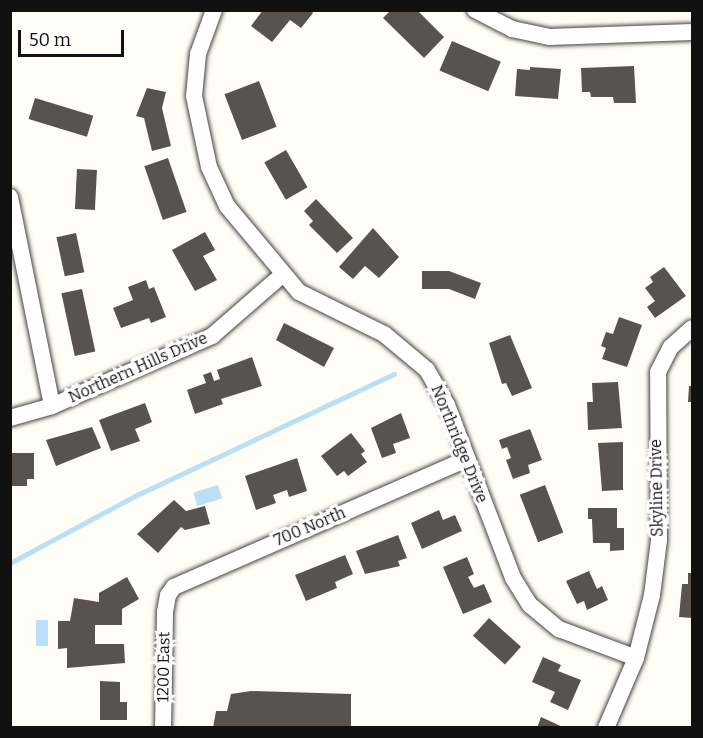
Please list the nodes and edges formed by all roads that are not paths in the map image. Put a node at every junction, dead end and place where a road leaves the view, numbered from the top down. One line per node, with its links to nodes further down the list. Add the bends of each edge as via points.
1 (214, 10): 5 (street, Northridge Drive, via 196,68 196,110 202,143 220,194)
2 (475, 10): 3 (street, via 512,29 549,37)
3 (693, 32)
4 (10, 197): 7 (street)
5 (281, 276): 7 (street, Northern Hills Drive, via 212,336); 9 (street, Northridge Drive, via 298,292 367,324 415,358 437,386)
6 (693, 328): 11 (street, Skyline Drive, via 670,346 658,372 659,540 652,595)
7 (52, 406): 8 (street, Northern Hills Drive)
8 (10, 418)
9 (467, 459): 10 (street, 700 North, via 179,584 168,595); 11 (street, Northridge Drive, via 507,564 530,605 560,629)
10 (165, 606): 12 (street, 1200 East)
11 (636, 658): 13 (street, Skyline Drive)
12 (163, 728)
13 (606, 728)

